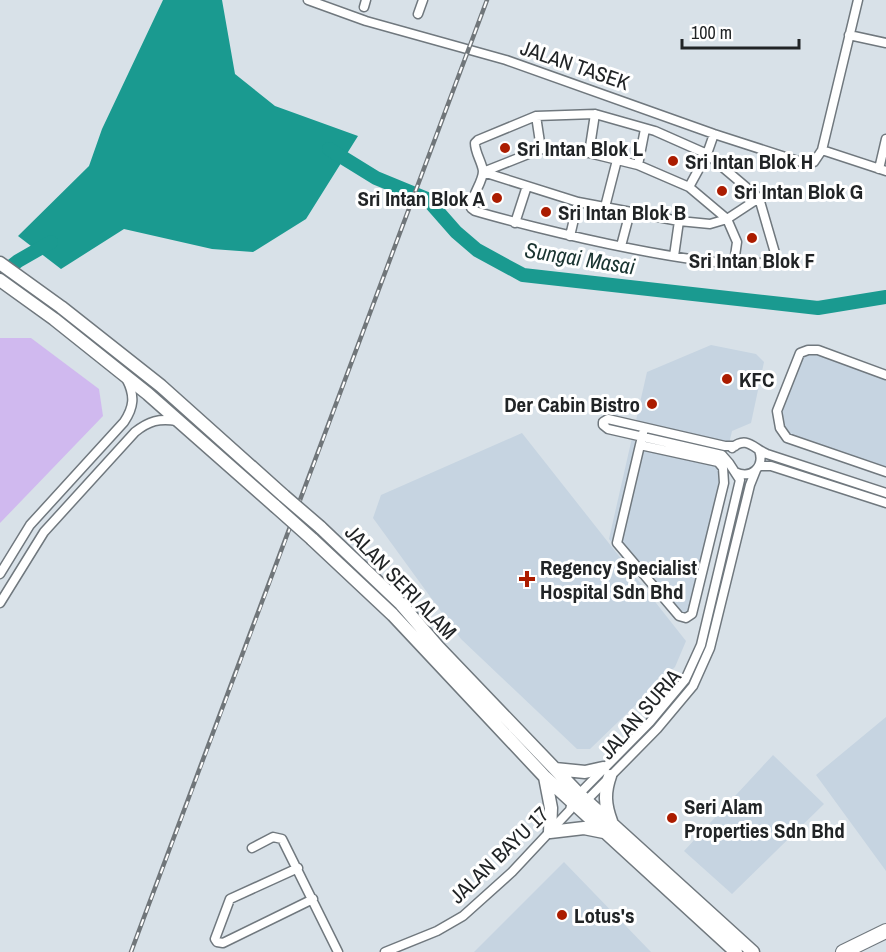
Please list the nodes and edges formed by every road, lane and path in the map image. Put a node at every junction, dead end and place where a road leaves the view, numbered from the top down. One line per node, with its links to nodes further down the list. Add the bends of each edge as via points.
1 (308, 0): 10 (street, JALAN TASEK, via 366,21 506,60)
2 (423, 0): 4 (street)
3 (858, 0): 5 (street)
4 (418, 14)
5 (849, 34): 6 (street); 13 (street)
6 (886, 43)
7 (595, 114): 8 (street); 9 (street); 14 (street)
8 (536, 116): 12 (street); 19 (street, via 475,143)
9 (645, 129): 15 (street); 17 (street)
10 (714, 134): 13 (street, JALAN TASEK, via 807,164 814,162); 15 (street)
11 (886, 139): 18 (street)
12 (541, 149): 14 (street); 19 (street)
13 (822, 150): 18 (street)
14 (589, 153): 16 (street)
15 (707, 154): 21 (street); 22 (street)
16 (617, 160): 17 (street); 24 (street)
17 (638, 165): 21 (street)
18 (882, 170)
19 (483, 172): 20 (street); 28 (street, via 471,208)
20 (527, 186): 23 (street); 28 (street)
21 (689, 187): 26 (street)
22 (759, 198): 26 (street); 33 (street, via 774,259)
23 (578, 202): 24 (street); 29 (street)
24 (605, 207): 25 (street)
25 (630, 212): 27 (street); 30 (street)
26 (727, 219): 27 (street, via 710,224); 33 (street, via 737,242)
27 (679, 221): 31 (street)
28 (514, 223): 29 (street)
29 (570, 236): 30 (street)
30 (621, 246): 31 (street)
31 (674, 256): 33 (street)
32 (0, 263): 53 (main road, JALAN SERI ALAM, bridge, via 160,386 320,527 401,604)
33 (734, 263)
34 (0, 280): 36 (main road, JALAN SERI ALAM)
35 (886, 375): 45 (street, via 818,350 808,350 800,353 777,411 780,428 787,438)
36 (125, 376): 37 (main road, JALAN SERI ALAM); 50 (street, via 133,396 132,410 30,525)
37 (180, 422): 51 (street, via 148,422 135,432 44,532); 53 (main road, JALAN SERI ALAM, bridge, via 393,615)
38 (645, 427): 39 (street); 39 (street, via 608,419 603,422 608,429); 40 (street)
39 (641, 441): 42 (street, via 722,455); 48 (street, via 718,462 723,468 724,483); 48 (street, via 616,543 679,616 686,618 692,614)
40 (735, 446): 41 (street, via 746,442); 42 (street)
41 (759, 450): 43 (street); 46 (street)
42 (729, 463): 44 (street)
43 (758, 468): 44 (street, via 746,475); 47 (street, via 771,466); 52 (street, JALAN SURIA, via 750,485 710,648 693,686 657,729)
44 (735, 472): 49 (street, JALAN SURIA, via 740,483)
45 (886, 472)
46 (886, 494)
47 (886, 502)
48 (718, 507): 49 (street, via 727,514)
49 (727, 536): 52 (street, JALAN SURIA, via 701,645 685,680)
50 (0, 574)
51 (0, 603)
52 (606, 772): 53 (main road); 54 (street, JALAN SURIA); 55 (main road)
53 (549, 773): 54 (main road, JALAN SERI ALAM); 56 (main road)
54 (577, 803): 55 (main road, JALAN SERI ALAM); 56 (street, JALAN BAYU 17)
55 (609, 828): 56 (main road); 63 (main road, JALAN SERI ALAM); 64 (main road, JALAN SERI ALAM)
56 (550, 832): 62 (street, JALAN BAYU 17, via 513,872 463,916 438,931)
57 (252, 848): 58 (street, via 280,837)
58 (298, 868): 59 (street); 59 (street, via 230,899 215,939 223,943)
59 (313, 899): 61 (street)
60 (886, 931): 65 (main road)
61 (338, 952)
62 (385, 952)
63 (736, 952)
64 (753, 952)
65 (843, 952)

